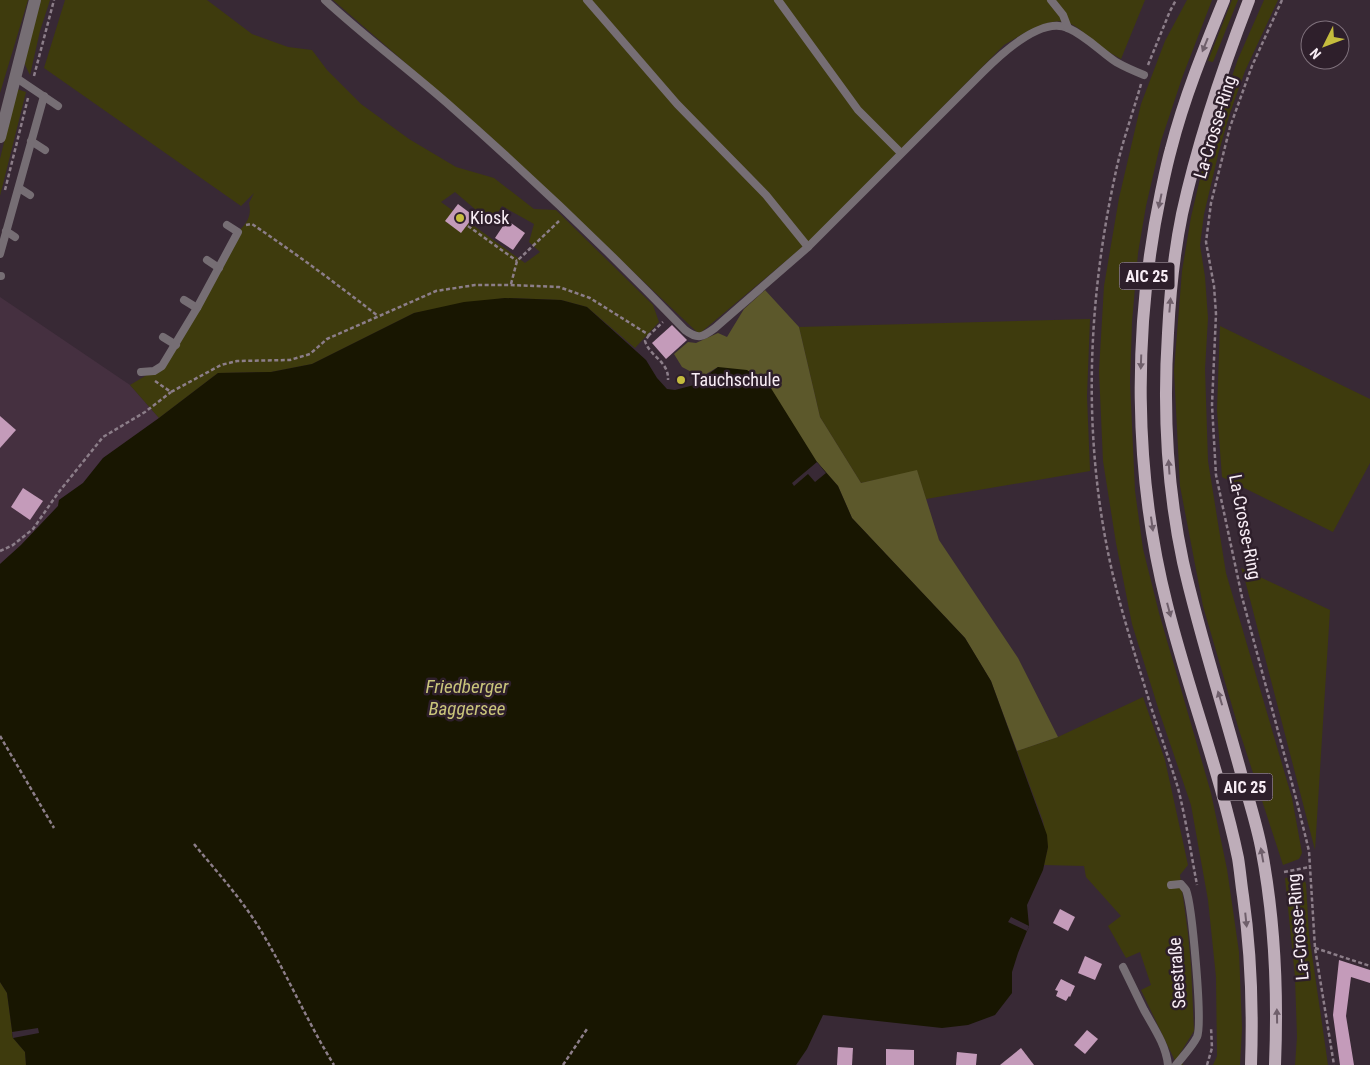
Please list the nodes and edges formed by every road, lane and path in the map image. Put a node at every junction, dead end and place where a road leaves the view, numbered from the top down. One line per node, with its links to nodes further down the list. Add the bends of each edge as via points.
1 (35, 0): 12 (street)
2 (54, 0): 13 (path)
3 (325, 0): 23 (lane, via 445,102)
4 (586, 0): 29 (lane, via 677,104 766,195)
5 (778, 0): 19 (lane, via 858,110)
6 (1050, 0): 10 (lane, via 1063,15)
7 (1224, 0): 60 (main road, La-Crosse-Ring / AIC 25, one-way to 60, via 1202,53 1170,150 1155,222 1143,319 1141,414 1151,523 1167,604 1218,777 1238,860 1250,953)
8 (1249, 0): 61 (main road, La-Crosse-Ring / AIC 25, one-way to 8, via 1276,982 1269,899 1260,844 1182,559 1166,426 1169,318 1182,215 1202,135)
9 (1282, 0): 49 (path, La-Crosse-Ring, via 1252,66 1230,127 1211,202 1206,242 1216,314 1212,405 1216,475 1242,597 1298,802)
10 (1068, 28): 11 (lane, via 1116,62); 19 (lane, via 1060,26 1038,31 1003,52)
11 (1144, 76)
12 (15, 77): 13 (lane); 16 (street)
13 (31, 87): 14 (lane); 21 (path)
14 (44, 96): 15 (lane); 17 (lane)
15 (58, 106)
16 (0, 137)
17 (31, 141): 18 (lane); 20 (lane)
18 (45, 150)
19 (902, 152): 29 (lane)
20 (19, 188): 22 (lane); 26 (lane)
21 (5, 190)
22 (30, 195)
23 (567, 213): 29 (lane, via 691,336 698,337 715,328); 32 (path)
24 (227, 225): 27 (lane)
25 (468, 226): 32 (path)
26 (6, 231): 28 (lane); 30 (lane)
27 (238, 232): 33 (lane); 37 (path, via 244,225 252,224)
28 (15, 237)
29 (808, 247)
30 (0, 254)
31 (207, 260): 33 (lane)
32 (517, 261): 34 (path)
33 (219, 268): 36 (lane)
34 (510, 285): 37 (path, via 475,285 436,291); 39 (path, via 559,287 590,298)
35 (184, 300): 36 (lane)
36 (197, 308): 41 (lane)
37 (378, 316): 44 (path, via 327,339 310,354 290,360 238,361 221,365)
38 (659, 326): 39 (path)
39 (649, 335): 43 (path, via 644,341 646,346 666,368)
40 (163, 337): 41 (lane)
41 (176, 345): 42 (lane, via 162,366 154,371)
42 (141, 372): 44 (path)
43 (668, 380)
44 (171, 392): 45 (path, via 146,412 103,437 32,529)
45 (0, 551)
46 (0, 736): 47 (path)
47 (54, 828)
48 (194, 844): 56 (path, via 258,925)
49 (1310, 867): 50 (path); 52 (path, La-Crosse-Ring)
50 (1284, 872)
51 (1170, 885): 59 (lane, Seestraße, via 1181,884 1186,890 1197,973 1198,1036)
52 (1315, 948): 53 (path); 62 (path, La-Crosse-Ring)
53 (1370, 966)
54 (1123, 967): 58 (lane, Seestraße, via 1159,1038)
55 (586, 1029): 57 (path)
56 (334, 1065)
57 (563, 1065)
58 (1168, 1065)
59 (1176, 1065)
60 (1251, 1065)
61 (1275, 1065)
62 (1334, 1065)

